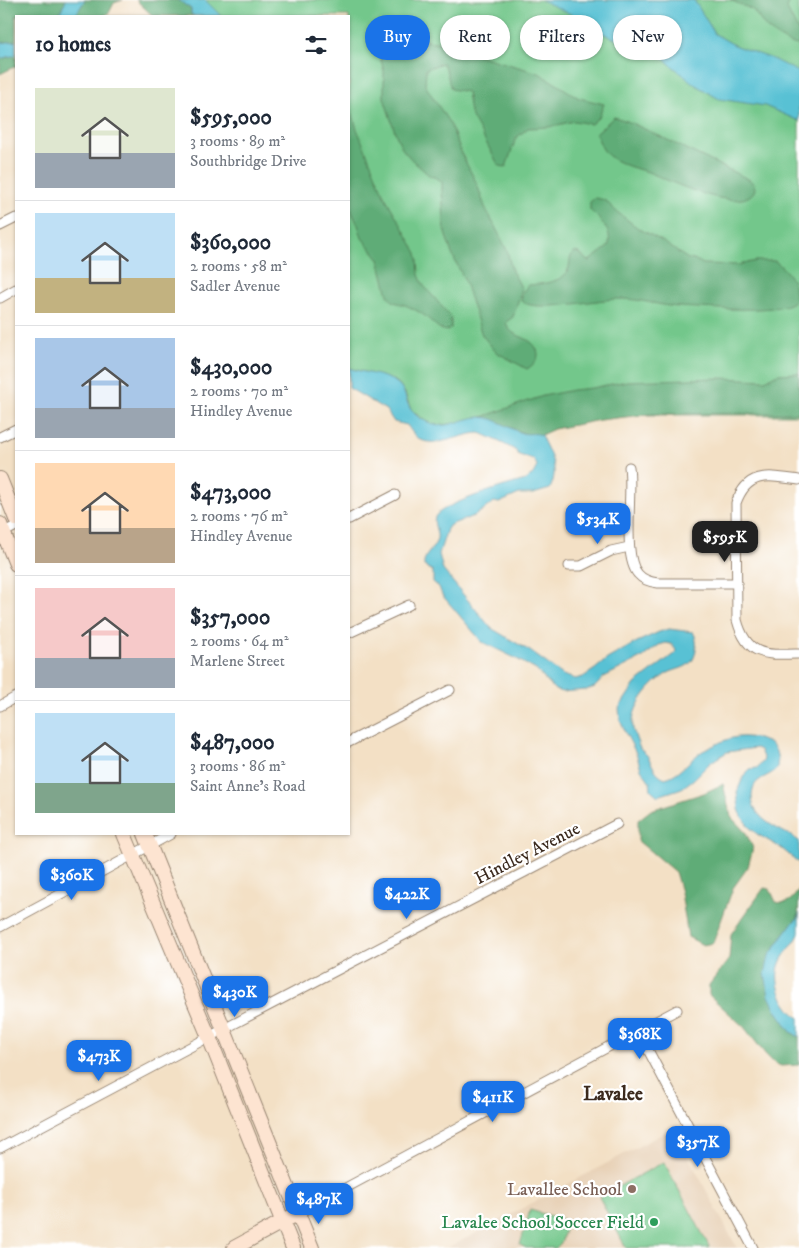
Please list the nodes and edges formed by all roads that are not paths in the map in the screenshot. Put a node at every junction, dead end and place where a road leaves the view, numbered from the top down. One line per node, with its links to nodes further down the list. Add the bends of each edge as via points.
1 (15, 218): 2 (street)
2 (0, 226)
3 (15, 290): 4 (street)
4 (0, 298)
5 (15, 430): 6 (street)
6 (0, 437)
7 (629, 467): 15 (street)
8 (0, 479): 11 (main road)
9 (799, 480): 18 (street, via 759,478 748,482 741,490 736,504)
10 (395, 495): 12 (street)
11 (15, 516)
12 (350, 518)
13 (15, 526): 14 (street)
14 (1, 530): 16 (main road)
15 (629, 547): 17 (street, via 611,551 580,566); 18 (street, via 633,566 648,581)
16 (15, 562)
17 (569, 566)
18 (737, 583): 21 (street, via 737,620 747,644 762,653)
19 (409, 605): 20 (street)
20 (350, 633)
21 (799, 654)
22 (450, 690): 25 (street)
23 (15, 698): 24 (street)
24 (0, 706)
25 (350, 741)
26 (617, 824): 33 (street, Hindley Avenue)
27 (124, 835): 30 (main road)
28 (166, 835): 29 (street)
29 (147, 839): 30 (street); 33 (main road)
30 (133, 855): 31 (street); 35 (main road)
31 (0, 926)
32 (677, 1010): 34 (street)
33 (224, 1029): 35 (street, Hindley Avenue); 37 (main road)
34 (638, 1031): 37 (street); 42 (street)
35 (208, 1037): 36 (street, Hindley Avenue); 38 (main road)
36 (0, 1148)
37 (299, 1214): 38 (main road); 41 (main road)
38 (283, 1222): 39 (main road); 40 (main road)
39 (234, 1248)
40 (293, 1248)
41 (312, 1248)
42 (753, 1248)

